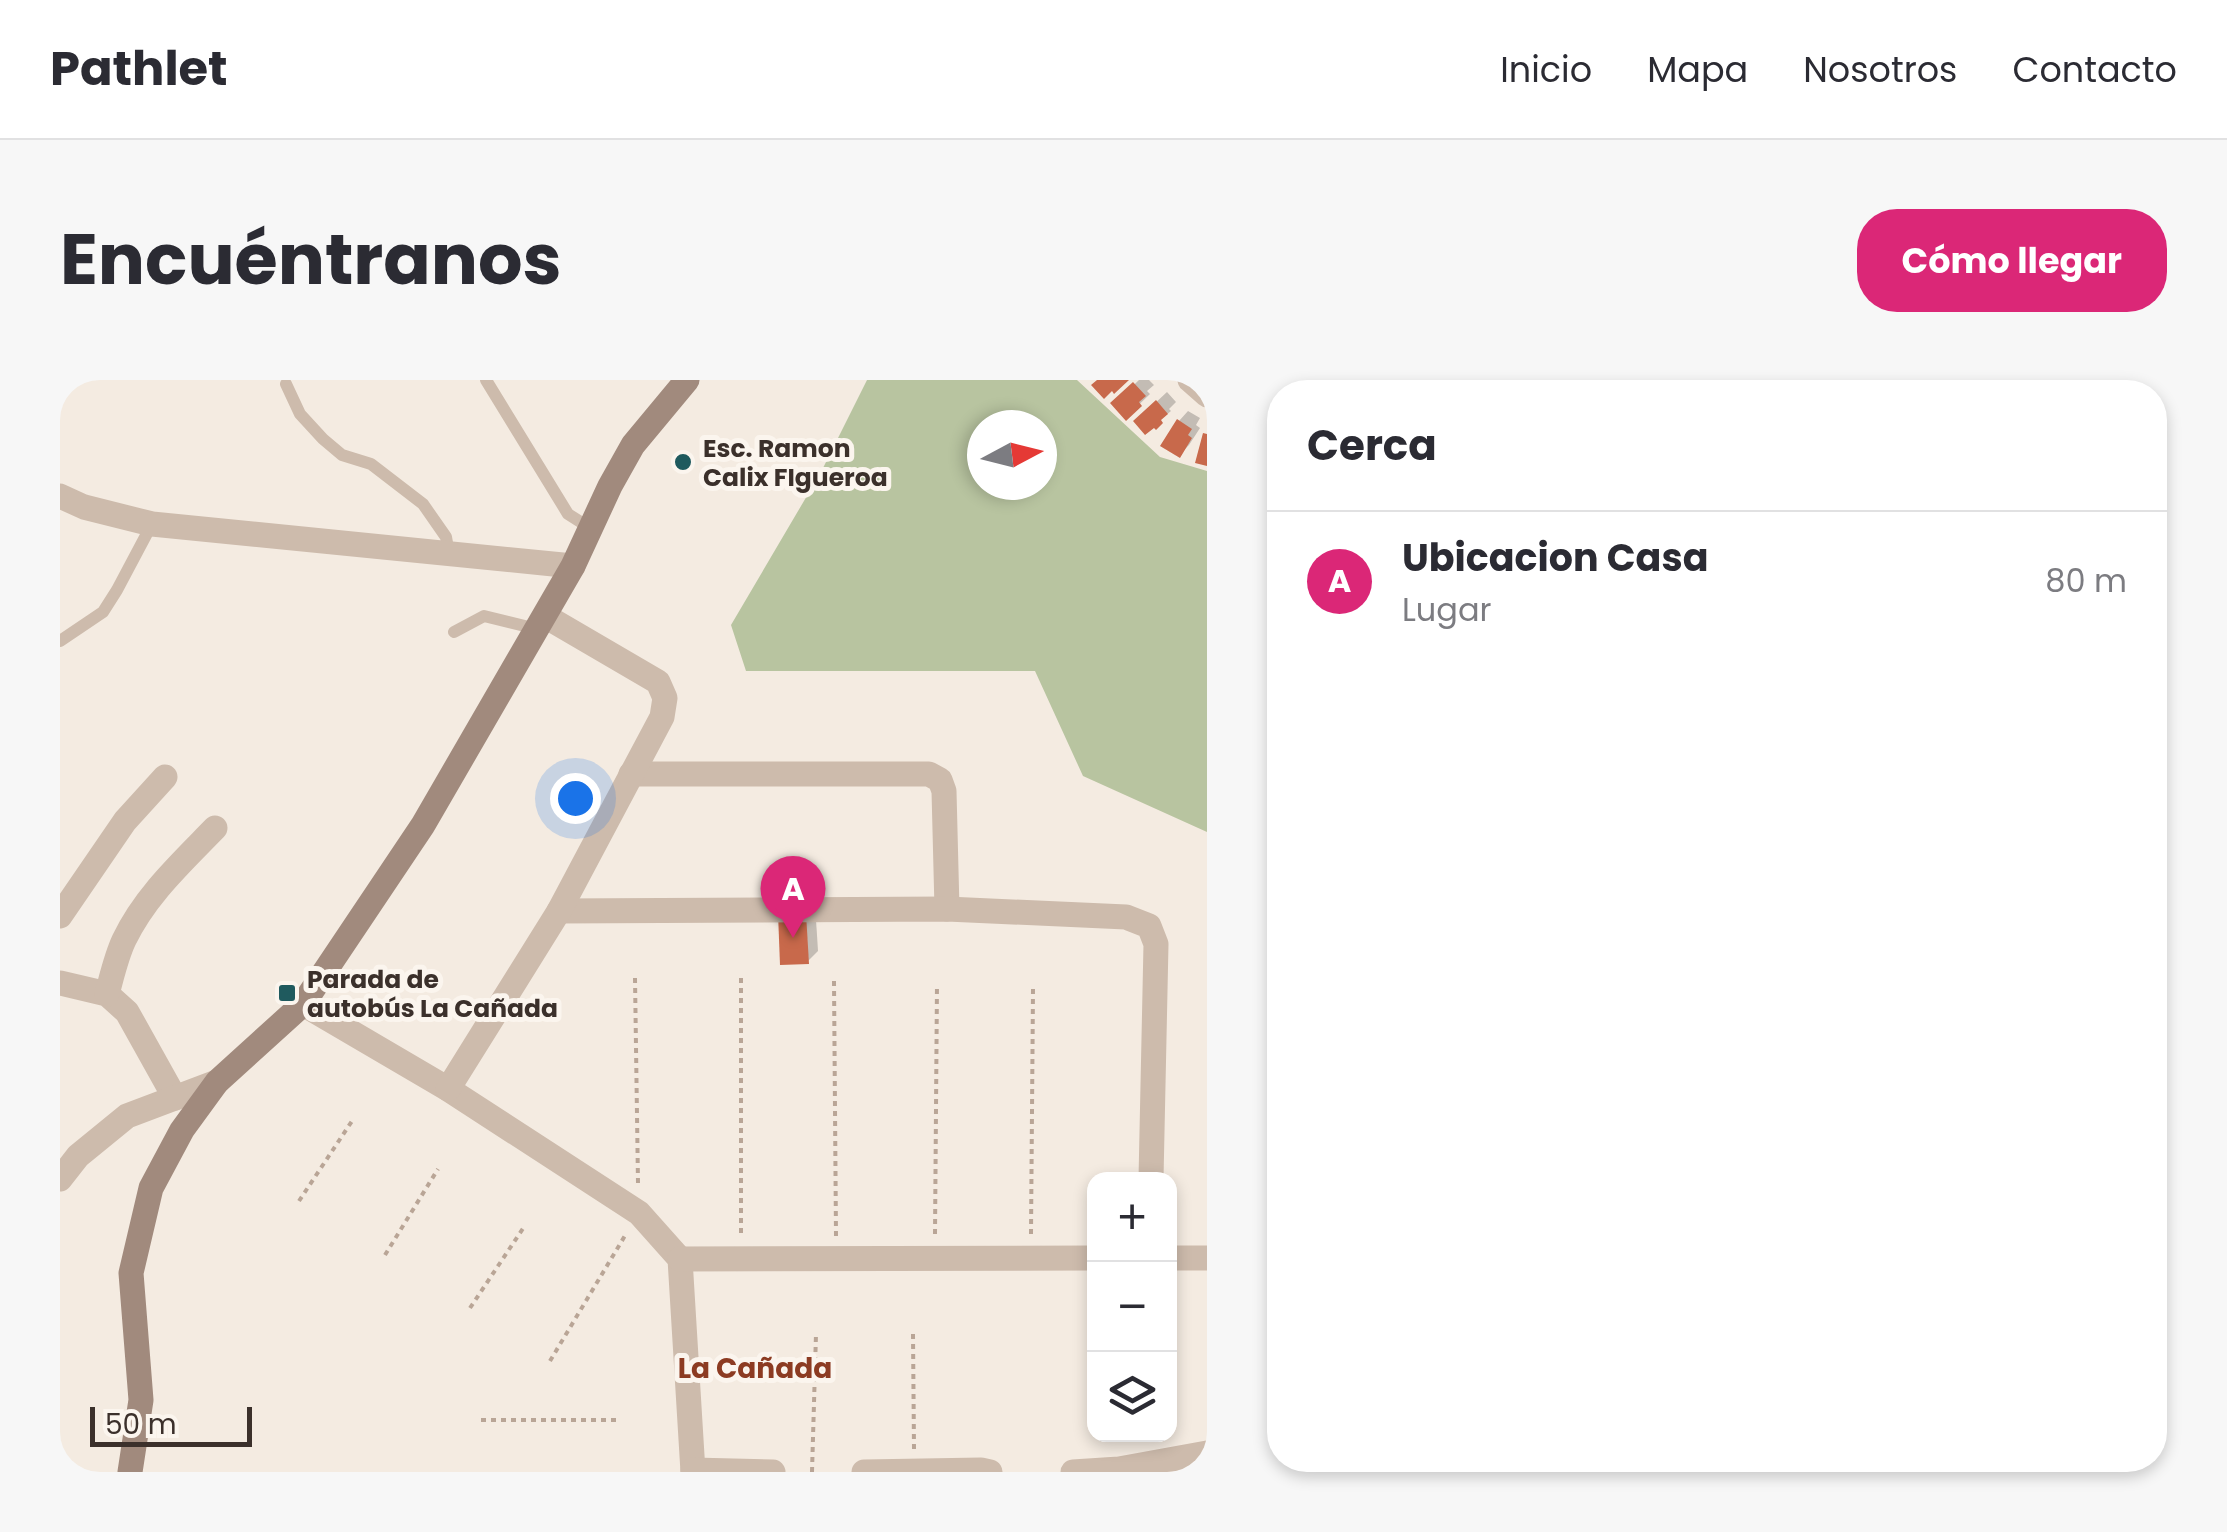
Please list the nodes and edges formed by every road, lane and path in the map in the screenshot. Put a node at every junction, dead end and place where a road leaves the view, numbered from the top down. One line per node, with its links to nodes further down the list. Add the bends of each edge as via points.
1 (486, 380): 8 (lane, via 568,514)
2 (687, 380): 8 (main road, via 632,445)
3 (1190, 380): 5 (street)
4 (286, 384): 9 (lane, via 300,414 323,439 423,504 446,537)
5 (1207, 395)
6 (60, 496): 7 (street)
7 (152, 524): 9 (street); 13 (lane, via 103,612)
8 (590, 528): 10 (main road)
9 (448, 554): 10 (street)
10 (572, 566): 11 (main road)
11 (541, 622): 12 (lane, via 484,616); 14 (street, via 658,682 665,698 662,717); 27 (main road, via 423,825)
12 (454, 632)
13 (60, 640)
14 (631, 774): 17 (street, via 929,774 944,791); 18 (street)
15 (166, 777): 19 (street, via 125,821)
16 (215, 828): 26 (street, via 140,913 122,942)
17 (947, 909): 18 (street); 33 (street, via 1126,917 1148,926 1156,944)
18 (559, 911): 29 (street)
19 (60, 916)
20 (635, 978): 36 (path)
21 (740, 978): 43 (path)
22 (834, 981): 44 (path)
23 (60, 983): 26 (street)
24 (937, 984): 45 (path)
25 (1033, 989): 46 (path)
26 (106, 994): 30 (street, via 126,1012)
27 (304, 1004): 28 (main road); 29 (street)
28 (217, 1082): 30 (street); 56 (main road, via 151,1188 131,1272 140,1400)
29 (448, 1090): 36 (street)
30 (174, 1098): 34 (street, via 127,1116)
31 (354, 1118): 35 (path)
32 (438, 1169): 38 (path)
33 (1151, 1172)
34 (60, 1179)
35 (299, 1201)
36 (639, 1213): 42 (street); 50 (path)
37 (524, 1227): 47 (path)
38 (385, 1255)
39 (1087, 1258): 46 (street)
40 (1177, 1258): 41 (street)
41 (1207, 1258)
42 (680, 1259): 43 (street); 54 (street)
43 (742, 1259): 44 (street)
44 (837, 1259): 45 (street)
45 (935, 1259): 46 (street)
46 (1032, 1259)
47 (470, 1308)
48 (816, 1334): 58 (path)
49 (913, 1334): 55 (path)
50 (550, 1361)
51 (481, 1420): 52 (path)
52 (619, 1420)
53 (1207, 1453): 61 (street)
54 (693, 1471): 57 (street)
55 (914, 1471): 59 (street); 60 (street)
56 (130, 1472)
57 (773, 1472)
58 (812, 1472)
59 (864, 1472)
60 (990, 1472)
61 (1073, 1472)

